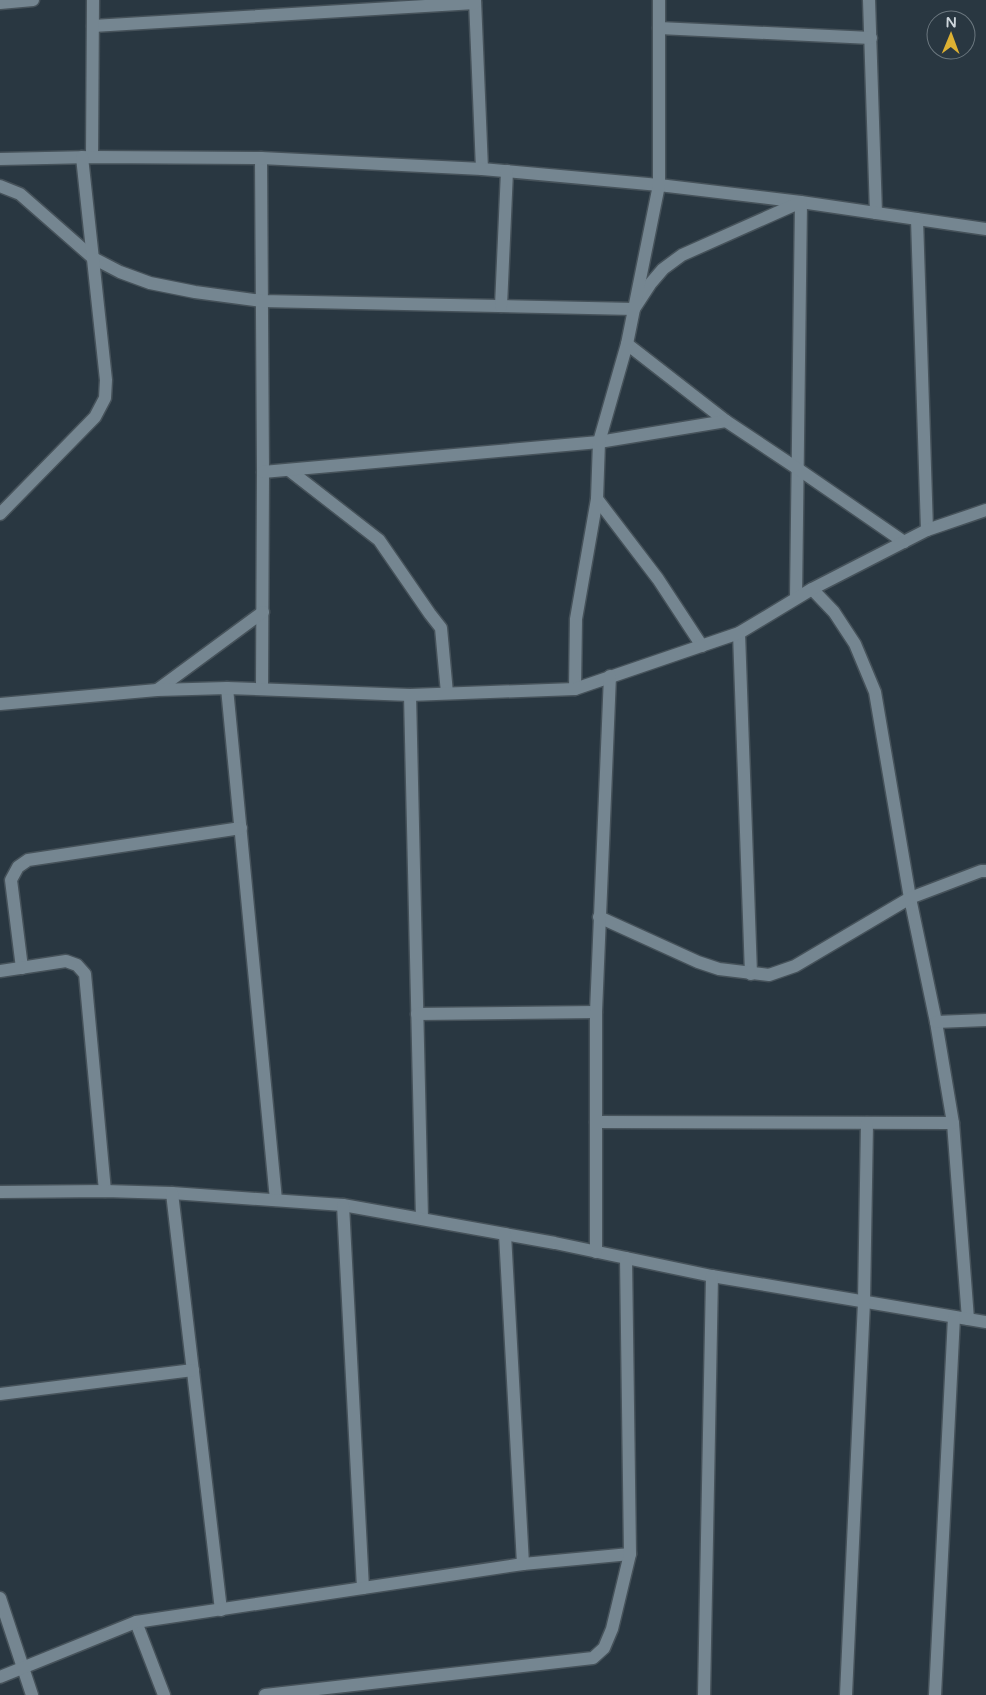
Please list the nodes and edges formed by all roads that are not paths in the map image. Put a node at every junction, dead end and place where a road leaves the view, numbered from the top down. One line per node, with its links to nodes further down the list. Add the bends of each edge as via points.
1 (33, 0): 6 (street)
2 (94, 0): 7 (street)
3 (659, 0): 8 (street)
4 (869, 0): 9 (street)
5 (475, 1): 7 (street); 13 (street)
6 (0, 3)
7 (93, 26): 10 (street)
8 (658, 28): 9 (street); 15 (street)
9 (870, 38): 18 (street)
10 (87, 157): 11 (street); 12 (street); 21 (street)
11 (261, 158): 13 (street); 22 (street)
12 (0, 159)
13 (482, 169): 14 (street)
14 (507, 171): 15 (street); 23 (street)
15 (659, 185): 17 (street); 24 (street)
16 (0, 186): 21 (street, via 20,194)
17 (801, 202): 18 (street); 24 (street, via 682,255 662,269); 28 (street)
18 (876, 213): 19 (street)
19 (917, 219): 20 (street); 34 (street)
20 (986, 229)
21 (93, 258): 22 (street, via 150,283); 33 (street, via 106,398 95,417)
22 (262, 301): 23 (street); 30 (street)
23 (501, 306): 24 (street)
24 (634, 309): 25 (street)
25 (627, 344): 26 (street); 27 (street)
26 (726, 421): 27 (street); 28 (street)
27 (599, 442): 29 (street); 31 (street)
28 (798, 469): 35 (street); 37 (street)
29 (289, 470): 30 (street); 46 (street, via 379,540 441,628)
30 (263, 472): 38 (street)
31 (597, 499): 40 (street, via 658,579); 44 (street, via 576,619)
32 (986, 510): 34 (street)
33 (0, 514)
34 (927, 530): 35 (street)
35 (904, 542): 36 (street)
36 (812, 589): 37 (street); 51 (street, via 834,612 855,644 874,692)
37 (796, 598): 39 (street)
38 (263, 612): 43 (street); 45 (street)
39 (739, 633): 40 (street); 55 (street)
40 (702, 646): 41 (street)
41 (610, 676): 44 (street); 52 (street)
42 (227, 688): 43 (street); 45 (street); 49 (street)
43 (262, 689): 47 (street)
44 (575, 689): 46 (street)
45 (157, 690): 48 (street)
46 (447, 693): 47 (street)
47 (410, 695): 57 (street)
48 (0, 704)
49 (241, 828): 53 (street, via 28,860 18,866 11,880); 66 (street)
50 (984, 870): 51 (street)
51 (910, 898): 55 (street, via 795,966 769,974); 59 (street)
52 (599, 917): 55 (street, via 698,962); 56 (street)
53 (22, 968): 54 (street); 63 (street, via 66,961 76,965 84,974)
54 (0, 971)
55 (751, 974)
56 (596, 1012): 57 (street); 60 (street)
57 (418, 1014): 68 (street)
58 (986, 1020): 59 (street)
59 (936, 1022): 62 (street)
60 (596, 1122): 61 (street); 70 (street)
61 (867, 1123): 62 (street); 73 (street)
62 (953, 1123): 75 (street)
63 (105, 1190): 64 (street); 65 (street)
64 (0, 1192)
65 (172, 1193): 66 (street); 77 (street)
66 (276, 1200): 67 (street)
67 (343, 1205): 68 (street); 81 (street)
68 (422, 1219): 69 (street)
69 (505, 1234): 70 (street); 80 (street)
70 (596, 1252): 71 (street)
71 (626, 1258): 72 (street); 79 (street)
72 (712, 1276): 73 (street); 90 (street)
73 (864, 1302): 74 (street); 91 (street)
74 (954, 1317): 75 (street); 92 (street)
75 (968, 1319): 76 (street)
76 (986, 1322)
77 (193, 1370): 78 (street); 83 (street)
78 (0, 1394)
79 (630, 1554): 80 (street); 89 (street, via 612,1629 604,1648 593,1658)
80 (522, 1564): 81 (street)
81 (362, 1588): 83 (street)
82 (0, 1598): 85 (street)
83 (221, 1610): 84 (street)
84 (136, 1622): 85 (street); 88 (street)
85 (23, 1667): 86 (street); 87 (street)
86 (0, 1676)
87 (32, 1695)
88 (164, 1695)
89 (265, 1695)
90 (704, 1695)
91 (846, 1695)
92 (935, 1695)

